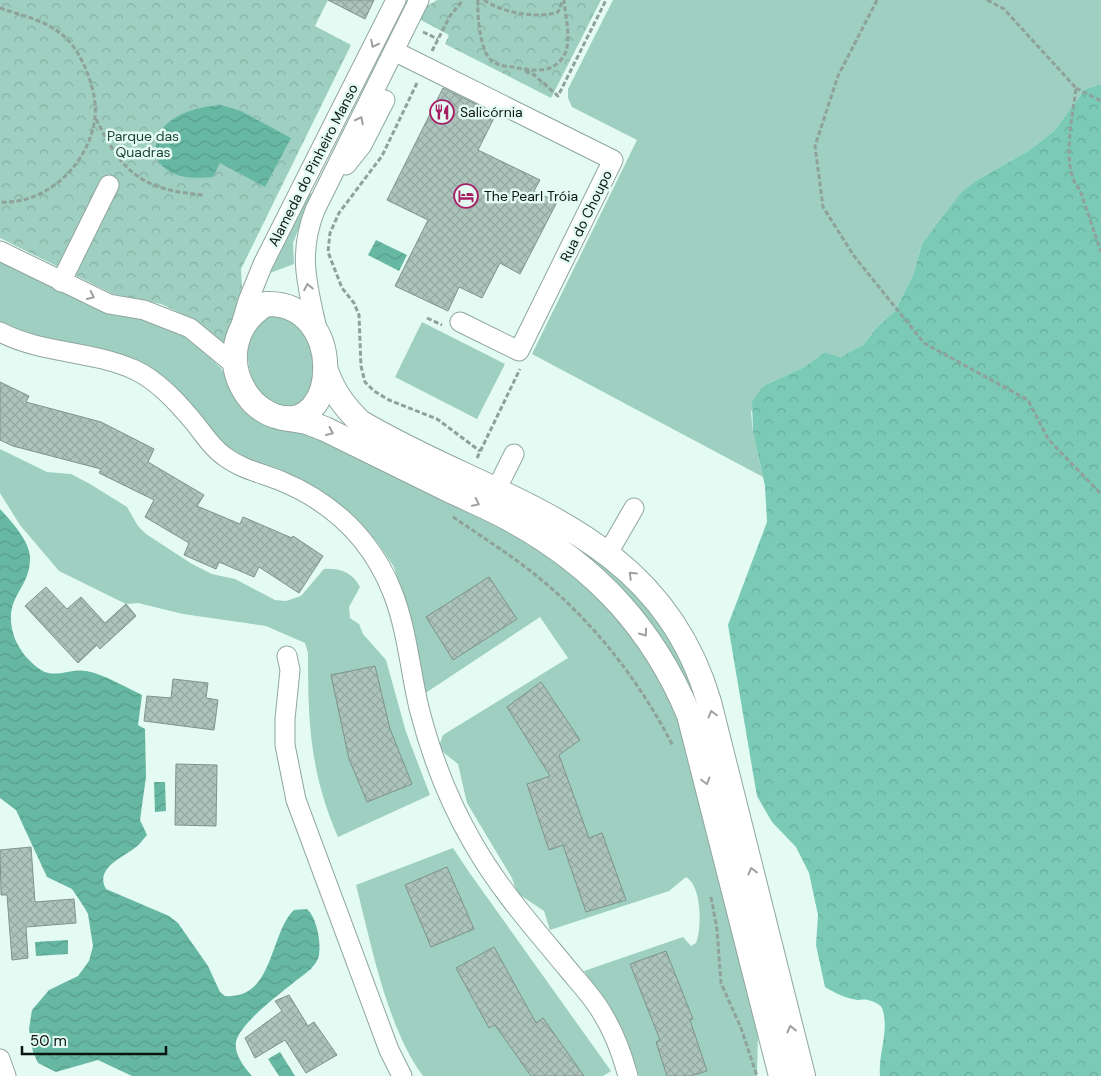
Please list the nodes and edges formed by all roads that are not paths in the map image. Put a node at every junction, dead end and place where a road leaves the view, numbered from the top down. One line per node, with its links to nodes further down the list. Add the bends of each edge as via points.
1 (396, 0): 11 (street, Alameda do Pinheiro Manso, one-way to 11, via 262,264)
2 (419, 0): 3 (street, Alameda do Pinheiro Manso)
3 (394, 51): 6 (street, Alameda do Pinheiro Manso, one-way to 3); 9 (street, Rua do Choupo, via 614,160 519,351)
4 (385, 100): 6 (street, via 355,155)
5 (109, 185): 8 (street)
6 (322, 195): 12 (street, Alameda do Pinheiro Manso, one-way to 6, via 304,253 307,231)
7 (0, 251): 8 (street)
8 (61, 282): 13 (street, one-way to 13, via 109,304 144,310 190,328)
9 (452, 324)
10 (0, 332): 25 (street, via 36,347 96,356 138,372 159,386 222,455 253,472 298,488 348,522 380,566 393,593 431,749 459,818 509,898 602,1012)
11 (239, 333): 12 (main road, via 254,312 266,304 277,304 302,314); 13 (main road)
12 (318, 335): 14 (main road)
13 (236, 366): 15 (main road, via 247,395 256,406)
14 (326, 373): 15 (main road, via 318,398 310,410 300,418); 17 (main road, via 333,390 360,422)
15 (283, 418): 17 (main road, one-way to 17, via 307,422)
16 (514, 454): 18 (street)
17 (463, 485): 18 (main road); 26 (main road, one-way to 26, via 578,564 636,621 676,683 689,715)
18 (496, 490): 20 (main road, via 550,516)
19 (634, 508): 20 (street)
20 (608, 554): 27 (main road, one-way to 20, via 701,675 672,621 647,589)
21 (287, 656): 24 (street, via 290,670 285,745 296,800 389,1050)
22 (0, 1059): 23 (street)
23 (6, 1076)
24 (402, 1076)
25 (628, 1076)
26 (781, 1076)
27 (803, 1076)

